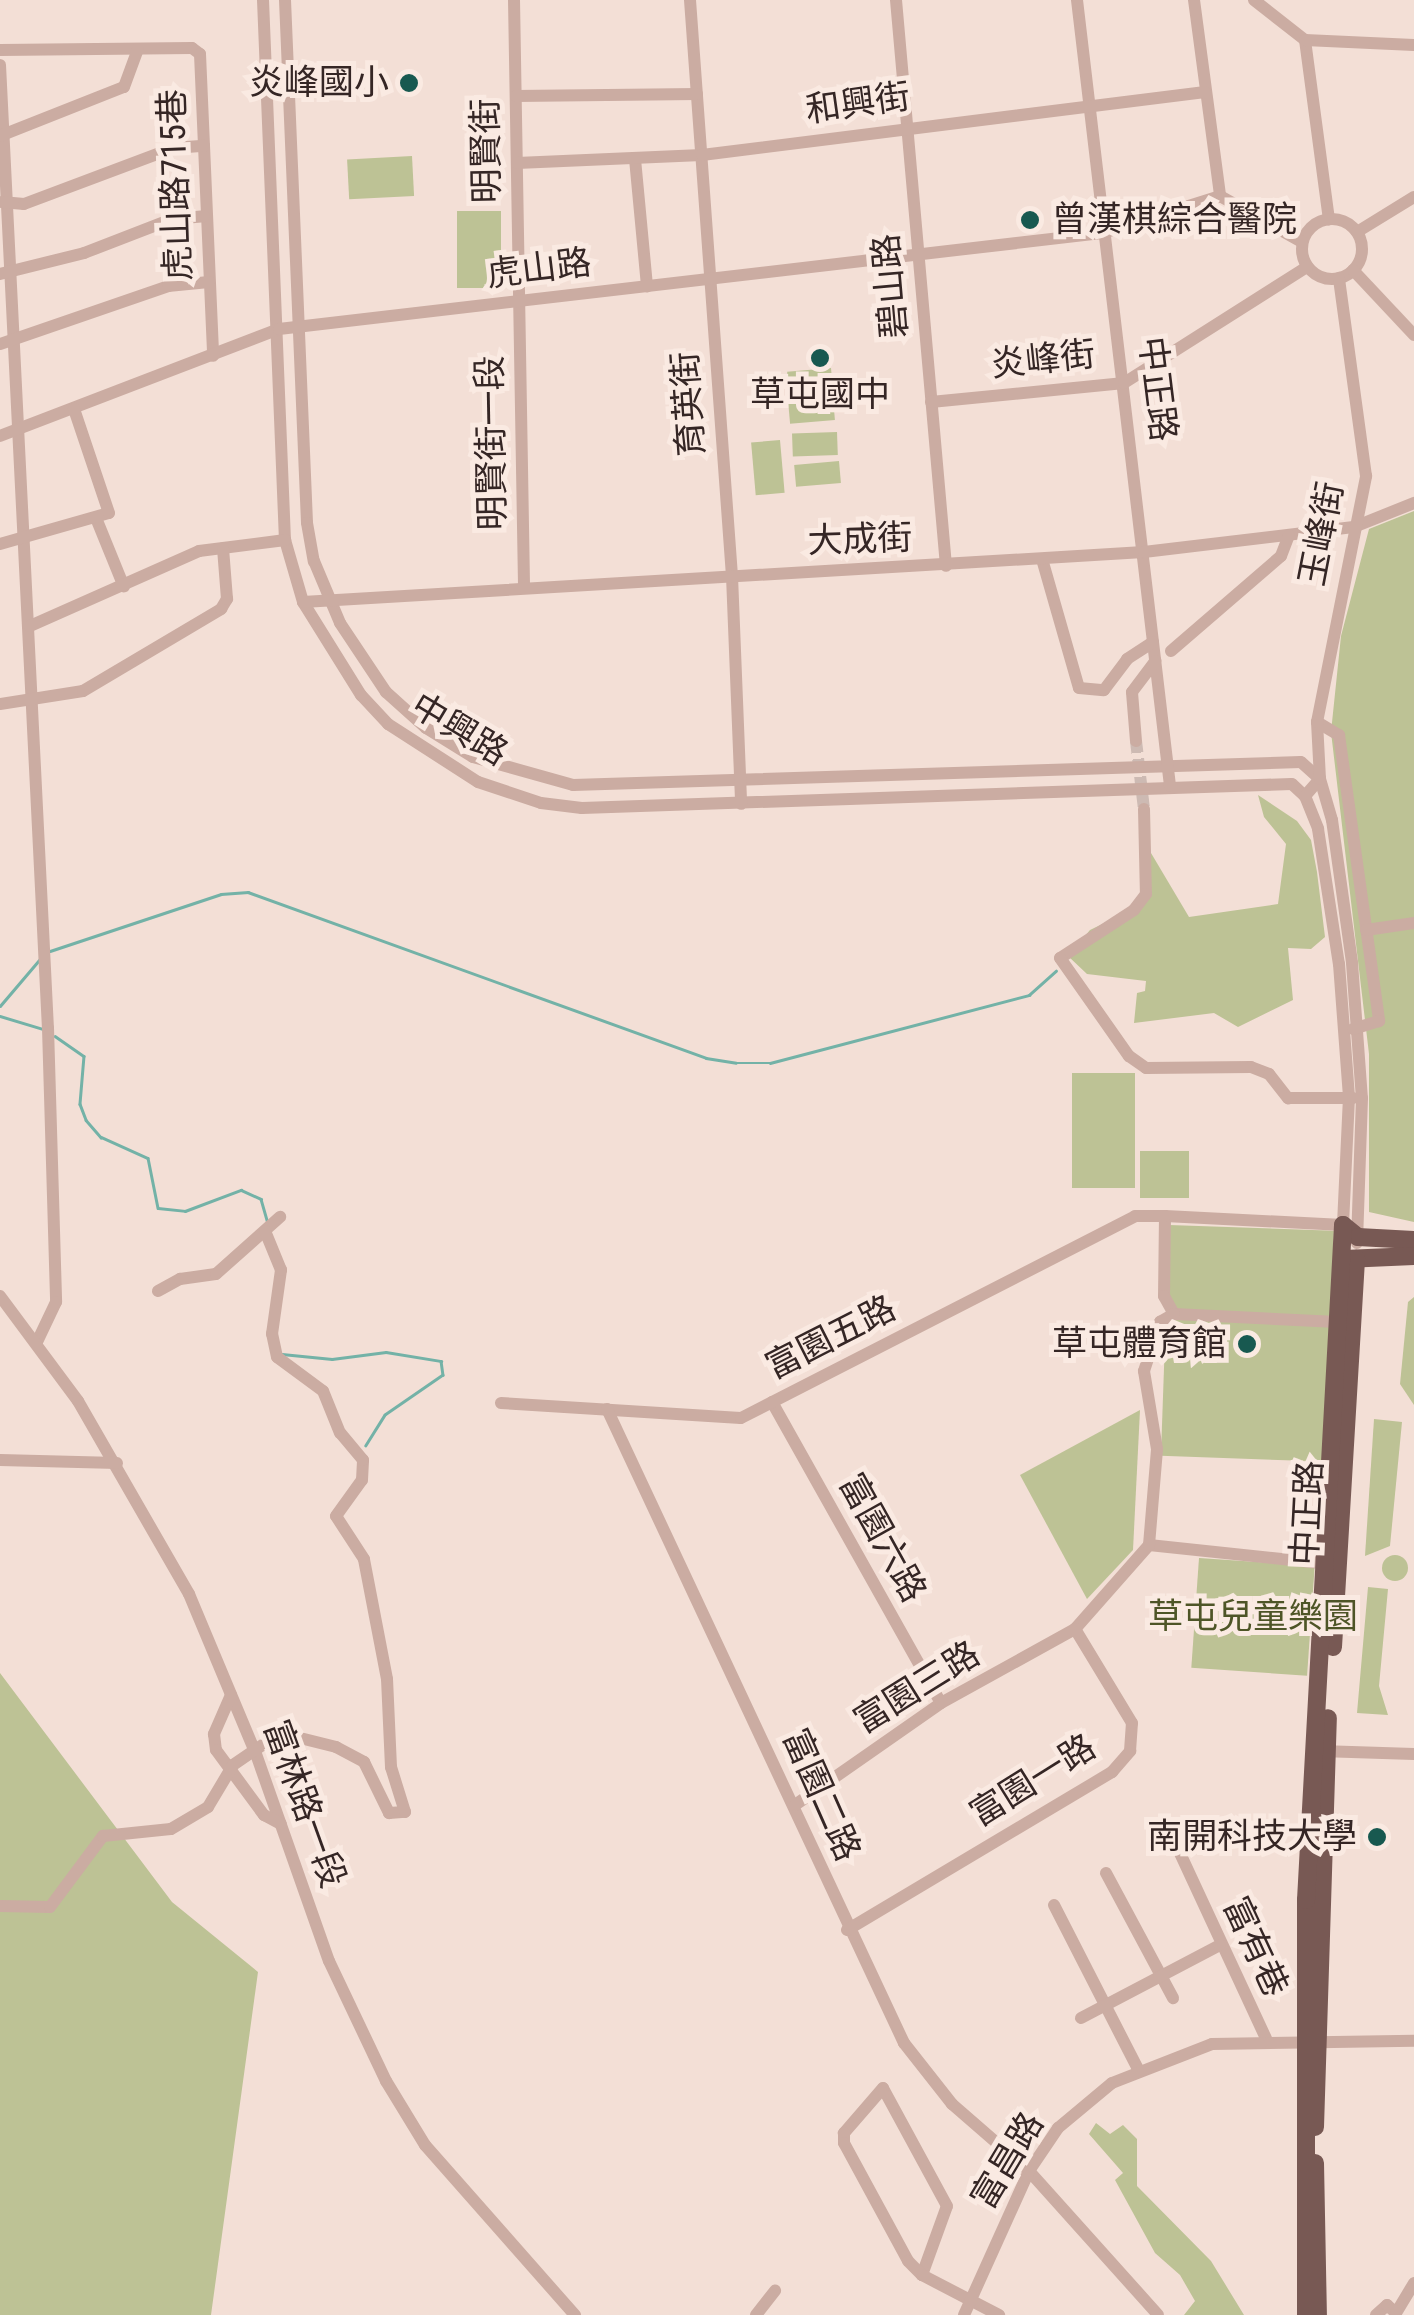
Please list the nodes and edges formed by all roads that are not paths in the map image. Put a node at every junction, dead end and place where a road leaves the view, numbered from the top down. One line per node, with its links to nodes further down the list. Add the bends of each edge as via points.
1 (263, 0): 42 (street, 中興路)
2 (286, 0): 41 (street, 中興路)
3 (514, 0): 16 (street, 明賢街)
4 (690, 0): 15 (street, 育英街)
5 (896, 0): 18 (street, 碧山路)
6 (1077, 0): 17 (street, 中正路)
7 (1194, 0): 14 (street)
8 (1254, 0): 9 (street)
9 (1305, 40): 10 (street); 28 (street)
10 (1413, 46)
11 (138, 49): 12 (street); 19 (street, via 124,87); 20 (street, 虎山路715巷, via 200,54)
12 (0, 50)
13 (0, 65): 19 (street)
14 (1205, 92): 17 (street, 和興街); 24 (street)
15 (697, 94): 16 (street); 21 (street, 育英街)
16 (516, 96): 23 (street, 明賢街)
17 (1088, 106): 18 (street, 和興街); 30 (street, 中正路)
18 (908, 128): 21 (street, 和興街); 32 (street, 碧山路)
19 (1, 135): 26 (street)
20 (204, 146): 26 (street, via 160,152 24,204); 27 (street, 虎山路715巷)
21 (702, 156): 22 (street, 和興街); 37 (street, 育英街)
22 (635, 159): 23 (street, 和興街); 39 (street)
23 (517, 163): 40 (street, 明賢街)
24 (1220, 196): 30 (street, 虎山路); 31 (street)
25 (1414, 197): 29 (street)
26 (3, 202): 35 (street)
27 (204, 216): 35 (street, via 154,224); 38 (street, 虎山路715巷)
28 (1329, 219): 29 (street); 31 (street, via 1312,226)
29 (1357, 232): 34 (street, via 1362,252)
30 (1103, 233): 32 (street, 虎山路); 47 (street, 中正路)
31 (1302, 242): 33 (street)
32 (919, 256): 37 (street, 虎山路); 48 (street, 碧山路)
33 (1308, 267): 36 (street, via 1322,278); 47 (street, 炎峰街)
34 (1353, 270): 36 (street); 43 (street)
35 (6, 273): 44 (street)
36 (1339, 278): 54 (street, 玉峰街, via 1366,476)
37 (710, 280): 39 (street, 虎山路); 63 (street, 育英街)
38 (210, 282): 44 (street, via 168,286); 46 (street, 虎山路715巷)
39 (647, 286): 40 (street, 虎山路)
40 (520, 302): 41 (street, 虎山路); 64 (street, 明賢街一段)
41 (297, 327): 42 (street, 虎山路); 66 (street, 中興路, via 307,523)
42 (278, 329): 46 (street, 虎山路); 57 (street, 中興路)
43 (1414, 335)
44 (16, 338): 45 (street); 50 (street)
45 (0, 344)
46 (213, 356): 49 (street, 虎山路)
47 (1124, 383): 48 (street, 炎峰街); 60 (street, 中正路)
48 (932, 402): 62 (street, 碧山路)
49 (74, 409): 50 (street, 虎山路); 53 (street)
50 (21, 428): 51 (street, 虎山路); 56 (street)
51 (0, 436)
52 (1414, 504): 54 (street, 大成街)
53 (102, 515): 56 (street); 65 (street)
54 (1354, 527): 55 (street, 大成街); 74 (street, 玉峰街)
55 (1289, 535): 60 (street, 大成街); 70 (street, via 1281,556)
56 (26, 540): 58 (street); 68 (street)
57 (285, 540): 59 (street); 67 (street, 中興路)
58 (0, 544)
59 (223, 548): 65 (street, via 199,551); 72 (street, via 227,598 221,608 84,691)
60 (1144, 552): 61 (street, 大成街); 69 (street, 中正路)
61 (1042, 559): 62 (street, 大成街); 69 (street, via 1079,688 1104,690 1128,659)
62 (946, 566): 63 (street, 大成街)
63 (732, 576): 64 (street, 大成街); 78 (street, 育英街)
64 (524, 584): 66 (street, 大成街)
65 (124, 588): 68 (street)
66 (327, 597): 67 (street, 大成街); 78 (street, 中興路, via 386,692 426,728 473,756 533,779 573,784)
67 (303, 602): 81 (street, 中興路, via 343,670 388,724 478,782 541,803 582,808)
68 (30, 626): 72 (street)
69 (1153, 642): 71 (street, 中正路)
70 (1171, 651)
71 (1155, 662): 75 (street, via 1132,692); 76 (street, 中正路)
72 (32, 701): 73 (street); 96 (street, via 56,1302)
73 (0, 704)
74 (1317, 722): 77 (street, 玉峰街); 84 (street, via 1339,735)
75 (1136, 741)
76 (1168, 765): 77 (street, 中興路, via 1284,760 1301,762); 78 (street, 中興路); 79 (street, 中正路)
77 (1320, 779): 80 (street); 85 (street, 中正路, via 1332,820)
78 (738, 782): 81 (street, 育英街)
79 (1170, 786): 80 (street, 中興路, via 1265,782 1292,784); 81 (street, 中興路)
80 (1305, 796): 85 (street, 中正路, via 1326,872)
81 (740, 804)
82 (1144, 809): 86 (street, via 1146,894 1134,910 1060,958 1129,1056 1146,1068 1251,1067 1269,1074 1288,1098)
83 (1414, 923): 84 (street)
84 (1366, 930): 85 (street, via 1379,1021)
85 (1352, 1028): 86 (street, 中正路)
86 (1356, 1098): 88 (street, 中正路)
87 (1166, 1216): 88 (street, 富園五路); 94 (street, via 1164,1296); 97 (street, 富園五路, via 1135,1216)
88 (1350, 1231): 89 (main road); 91 (main road, 中正路)
89 (1414, 1240)
90 (1414, 1256): 91 (main road)
91 (1348, 1259): 95 (main road, 中正路); 103 (main road, 中正路)
92 (158, 1291): 108 (street, via 180,1279 216,1274 272,1225 281,1270 272,1334 278,1357 323,1391 340,1434 363,1460 362,1480 336,1516 364,1560 387,1679 391,1767 404,1812 389,1813 364,1762 336,1747 280,1732)
93 (0, 1296): 96 (street, 富林路一段)
94 (1174, 1314): 95 (street); 102 (street, via 1160,1322 1144,1371 1157,1449)
95 (1337, 1322): 103 (main road, 中正路)
96 (37, 1342): 101 (street, 富林路一段)
97 (772, 1402): 99 (street, 富園五路, via 741,1418); 106 (street, 富園六路)
98 (501, 1403): 99 (street, 富園五路)
99 (607, 1409): 111 (street, 富園二路)
100 (0, 1460): 101 (street)
101 (117, 1464): 105 (street, 富林路一段, via 189,1594)
102 (1149, 1545): 103 (street); 104 (street, 富園三路)
103 (1330, 1564): 107 (main road, 中正路)
104 (1075, 1628): 106 (street, 富園三路); 117 (street, 富園一路, via 1132,1723 1130,1751 1112,1772)
105 (232, 1695): 108 (street, 富林路一段); 110 (street, via 214,1734 216,1750)
106 (941, 1703): 111 (street, 富園三路)
107 (1319, 1751): 109 (street); 123 (main road, 中正路)
108 (256, 1754): 110 (street); 113 (street, 富林路一段)
109 (1414, 1754)
110 (233, 1765): 113 (street, via 264,1815); 115 (street, via 208,1807 171,1829 103,1836 50,1907)
111 (795, 1806): 117 (street, 富園二路)
112 (1166, 1822): 118 (street, 富有巷)
113 (281, 1824): 132 (street, 富林路一段, via 328,1962 386,2081 425,2145)
114 (1106, 1873): 119 (street)
115 (0, 1906)
116 (1054, 1906): 121 (street)
117 (846, 1930): 127 (street, 富園二路, via 926,2074)
118 (1220, 1945): 119 (street); 124 (street, 富有巷)
119 (1162, 1977): 120 (street); 121 (street)
120 (1173, 1998)
121 (1105, 2005): 122 (street); 126 (street)
122 (1081, 2018)
123 (1309, 2040): 124 (street, 富昌路); 125 (street, 富昌路); 137 (main road, 中正路); 138 (main road, 中正路)
124 (1267, 2041): 126 (street, 富昌路, via 1212,2044)
125 (1414, 2041)
126 (1139, 2070): 127 (street, 富昌路, via 1086,2102)
127 (1029, 2171): 131 (street, 富昌路); 136 (street, 富園二路)
128 (922, 2275): 128 (street, via 947,2206 883,2088 844,2133 844,2143); 131 (street)
129 (1414, 2283): 139 (street, via 1396,2313 1387,2305)
130 (775, 2291): 133 (street)
131 (972, 2296): 134 (street, 富昌路); 135 (street)
132 (575, 2315)
133 (756, 2315)
134 (964, 2315)
135 (1000, 2315)
136 (1158, 2315)
137 (1306, 2315)
138 (1318, 2315)
139 (1376, 2315)

